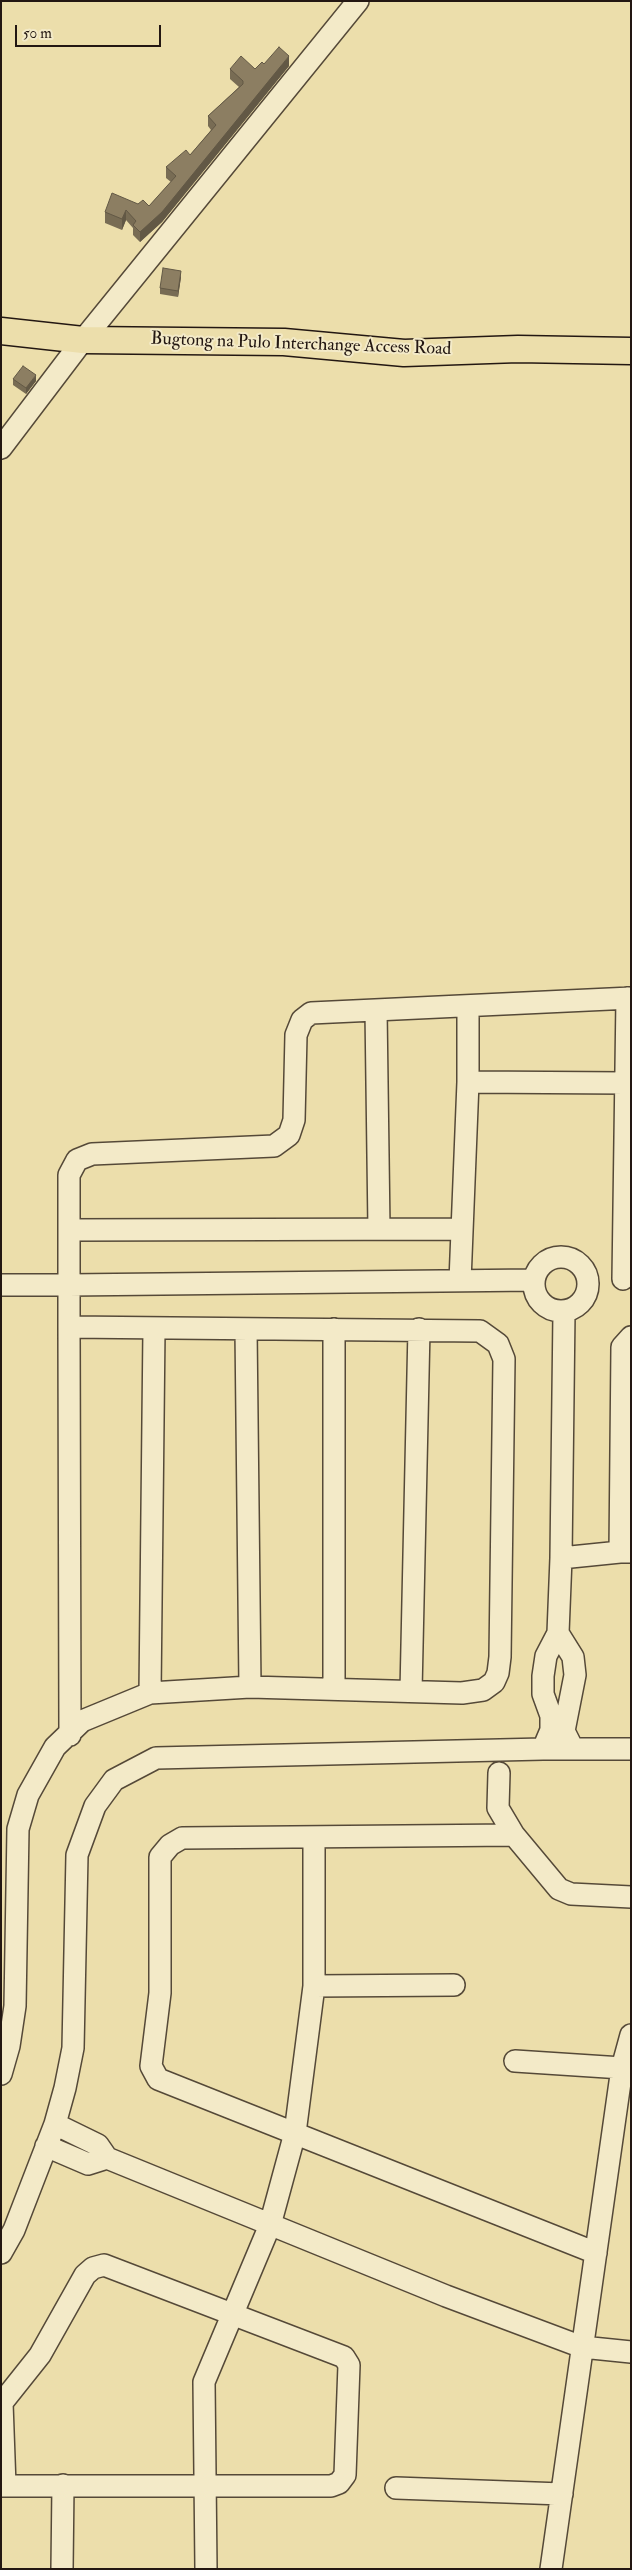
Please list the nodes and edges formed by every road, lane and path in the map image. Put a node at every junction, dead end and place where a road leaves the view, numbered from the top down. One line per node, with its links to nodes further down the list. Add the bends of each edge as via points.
1 (358, 1): 3 (street)
2 (1, 331): 3 (main road, Bugtong na Pulo Interchange Access Road)
3 (83, 340): 4 (main road, Bugtong na Pulo Interchange Access Road, via 284,342 404,353 518,349); 5 (street)
4 (631, 352)
5 (1, 448)
6 (629, 998): 7 (street); 10 (street)
7 (468, 1006): 8 (street); 9 (street)
8 (376, 1010): 11 (street); 13 (street, via 311,1014 302,1020 296,1035 294,1120 289,1135 274,1146 92,1154 77,1160 69,1174)
9 (468, 1082): 10 (street); 12 (street)
10 (626, 1082): 14 (street)
11 (379, 1229): 12 (street); 13 (street)
12 (462, 1229): 16 (street)
13 (69, 1230): 19 (street)
14 (627, 1231): 15 (street)
15 (627, 1279): 18 (street)
16 (460, 1280): 17 (street); 19 (street)
17 (534, 1280): 18 (street, via 542,1265 557,1257 566,1257 581,1265); 21 (street, via 536,1296 541,1303 555,1312)
18 (588, 1280): 21 (street, via 588,1290 580,1305)
19 (69, 1284): 20 (street); 22 (street)
20 (1, 1285)
21 (564, 1312): 29 (street)
22 (69, 1328): 23 (street); 35 (street)
23 (154, 1329): 24 (street); 34 (street)
24 (246, 1329): 25 (street); 31 (street)
25 (334, 1329): 26 (street); 32 (street)
26 (419, 1329): 33 (street); 33 (street, via 480,1331 498,1344 504,1359 500,1657 494,1682 483,1690 462,1693)
27 (631, 1337): 28 (street, via 622,1348)
28 (625, 1552): 29 (street)
29 (561, 1558): 30 (street)
30 (558, 1633): 36 (street, via 546,1656 543,1676 544,1694 551,1716 551,1730); 37 (street, via 573,1657 576,1675 564,1731)
31 (250, 1686): 32 (street); 34 (street)
32 (334, 1689): 33 (street)
33 (411, 1691)
34 (150, 1693): 35 (street, via 82,1721)
35 (70, 1735): 40 (street, via 56,1748)
36 (543, 1749): 37 (street); 51 (street, via 156,1758 114,1780 95,1806 77,1855 73,2048)
37 (573, 1749): 38 (street)
38 (631, 1750)
39 (499, 1773): 41 (street, via 498,1808)
40 (10, 1829): 46 (street)
41 (514, 1835): 42 (street); 43 (street, via 560,1889 571,1894)
42 (314, 1838): 45 (street); 52 (street, via 182,1838 170,1845 160,1857 160,1993 151,2066 153,2072 158,2079)
43 (631, 1896)
44 (454, 1985): 45 (street)
45 (314, 1986): 52 (street)
46 (8, 2005): 50 (street, via 10,2046)
47 (631, 2035): 49 (street)
48 (515, 2061): 49 (street)
49 (622, 2068): 57 (street)
50 (1, 2074)
51 (55, 2124): 53 (street); 54 (street, via 98,2145)
52 (295, 2133): 55 (street); 57 (street)
53 (46, 2146): 54 (street, via 88,2164); 56 (street, via 14,2230)
54 (107, 2158): 55 (street)
55 (270, 2225): 58 (street); 59 (street)
56 (1, 2253)
57 (596, 2253): 59 (street)
58 (234, 2315): 61 (street, via 104,2265 93,2268 85,2275 40,2355); 64 (street, via 204,2382); 64 (street, via 348,2360 345,2475 339,2483 331,2486)
59 (582, 2347): 60 (street); 66 (street)
60 (631, 2352)
61 (1, 2404): 62 (street)
62 (3, 2486): 63 (street)
63 (63, 2486): 64 (street); 67 (street)
64 (205, 2486): 68 (street)
65 (396, 2488): 66 (street)
66 (562, 2494): 69 (street)
67 (62, 2569)
68 (206, 2569)
69 (551, 2569)

